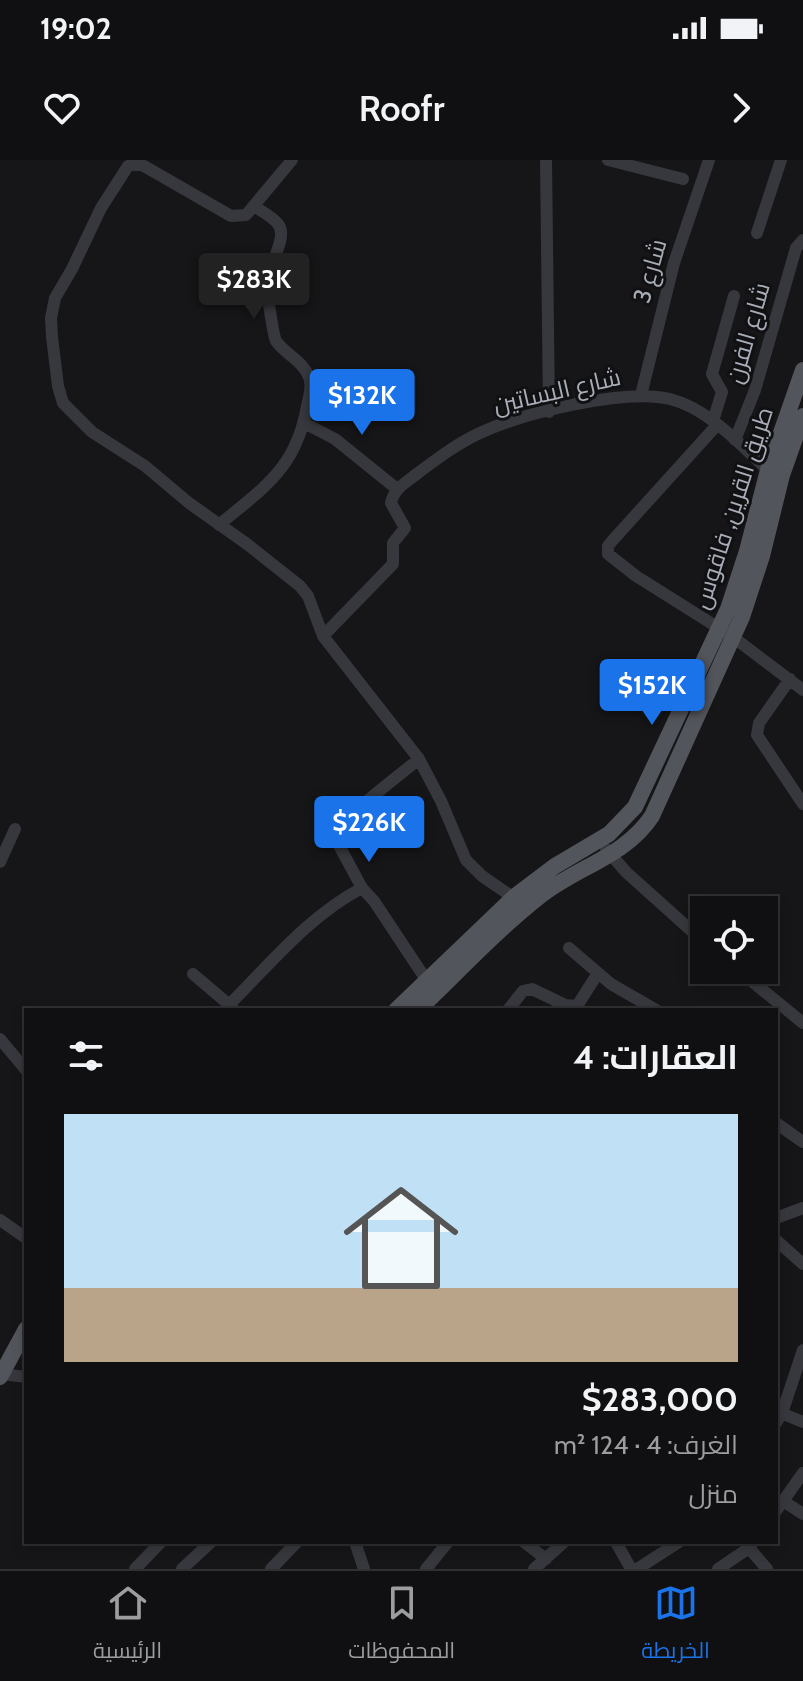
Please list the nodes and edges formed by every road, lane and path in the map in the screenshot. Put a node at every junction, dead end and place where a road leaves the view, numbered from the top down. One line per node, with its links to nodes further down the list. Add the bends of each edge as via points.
1 (292, 160): 7 (street)
2 (546, 160): 13 (street)
3 (608, 160): 6 (street)
4 (709, 160): 12 (street, شارع 3, via 674,263)
5 (781, 160): 8 (street)
6 (683, 179)
7 (254, 206): 15 (street, via 282,233 266,281 273,333 311,380); 21 (street, via 246,215 231,216 144,166 128,166 55,298 51,318 63,403 92,432)
8 (757, 233)
9 (803, 240): 18 (street, شارع الفرن, via 796,248)
10 (734, 296): 16 (street, via 712,374 722,389)
11 (803, 370): 19 (main road, طريق القرين, فاقوس)
12 (641, 395): 13 (street, شارع البساتين); 16 (street, شارع البساتين, via 683,403)
13 (549, 412): 20 (street, شارع البساتين, via 479,433)
14 (803, 416): 17 (main road, طريق القرين, فاقوس)
15 (304, 423): 20 (street, via 335,439); 21 (street, via 282,471)
16 (715, 423): 18 (street, شارع البساتين); 22 (street, via 607,550 636,576)
17 (800, 439): 22 (main road, طريق القرين, فاقوس, via 782,475 756,576)
18 (735, 440): 19 (street, شارع البساتين)
19 (768, 470): 22 (main road, طريق القرين, فاقوس)
20 (397, 489): 23 (street, via 391,503 405,528 393,543 393,564)
21 (219, 525): 23 (street, via 300,586)
22 (726, 632): 24 (street); 28 (main road, طريق القرين, فاقوس, via 641,797); 29 (main road, طريق القرين, فاقوس, via 652,816)
23 (323, 636): 25 (street)
24 (798, 683): 26 (street, via 759,723 757,735)
25 (419, 759): 31 (street, via 336,833); 32 (street, via 466,860)
26 (803, 804)
27 (15, 829): 30 (street)
28 (599, 840): 29 (street); 32 (main road, طريق القرين, فاقوس, via 555,866)
29 (611, 855): 32 (main road, طريق القرين, فاقوس); 33 (street)
30 (0, 862)
31 (362, 888): 38 (street); 41 (street, via 301,933)
32 (519, 903): 35 (main road, طريق القرين, فاقوس)
33 (690, 929)
34 (569, 948): 36 (street)
35 (462, 958): 38 (main road, طريق القرين, فاقوس); 43 (main road, طريق القرين, فاقوس)
36 (598, 973): 44 (street, via 577,1006 532,989 523,991); 45 (street)
37 (193, 974): 41 (street)
38 (427, 981): 42 (main road, طريق القرين, فاقوس)
39 (752, 984): 40 (street)
40 (776, 1007)
41 (232, 1008)
42 (398, 1008)
43 (420, 1008)
44 (510, 1008)
45 (652, 1008)
46 (778, 1008): 47 (street)
47 (803, 1023)
48 (0, 1039): 49 (street)
49 (24, 1068)
50 (778, 1124): 51 (street)
51 (803, 1142)
52 (803, 1208): 53 (street)
53 (778, 1217)
54 (0, 1220): 55 (street)
55 (24, 1237)
56 (778, 1242): 57 (street)
57 (803, 1264)
58 (24, 1333): 60 (main road)
59 (803, 1350): 62 (street)
60 (1, 1375): 61 (street)
61 (24, 1377)
62 (778, 1416): 63 (street)
63 (803, 1422)
64 (803, 1473): 65 (street)
65 (779, 1506): 66 (street)
66 (803, 1514)
67 (159, 1544): 79 (street)
68 (209, 1544): 80 (street)
69 (295, 1544): 81 (street)
70 (356, 1544): 82 (street)
71 (447, 1544): 78 (street)
72 (527, 1544): 77 (street)
73 (562, 1544): 77 (street)
74 (617, 1544): 84 (street)
75 (676, 1544): 84 (street)
76 (751, 1545): 85 (street); 86 (street)
77 (546, 1559): 83 (street)
78 (431, 1567)
79 (135, 1569)
80 (182, 1569)
81 (271, 1569)
82 (364, 1569)
83 (534, 1569)
84 (634, 1569)
85 (718, 1569)
86 (767, 1569)

